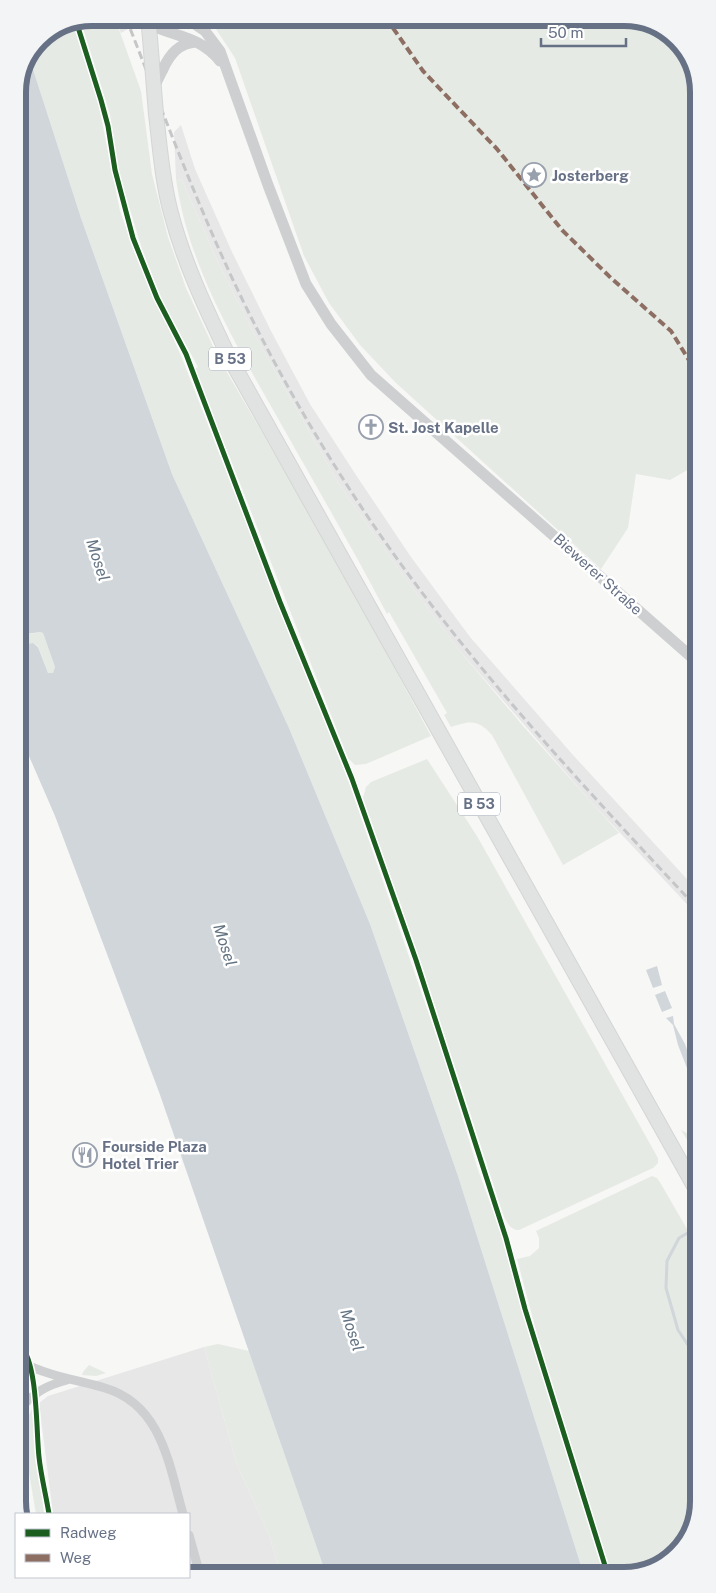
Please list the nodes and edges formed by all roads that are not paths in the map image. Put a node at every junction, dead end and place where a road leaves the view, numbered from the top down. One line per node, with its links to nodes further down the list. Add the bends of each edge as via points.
1 (151, 26): 6 (main road, B 53, bridge)
2 (154, 26): 4 (street)
3 (199, 26): 5 (street, Biewerer Straße, via 220,51)
4 (198, 42): 5 (street); 6 (street, bridge, via 177,48)
5 (224, 66): 7 (street, Biewerer Straße, via 306,284 331,324 371,375)
6 (154, 87): 8 (main road, B 53, bridge, via 170,212 198,292 228,355)
7 (690, 656)
8 (690, 1179)
9 (26, 1364): 10 (street)
10 (68, 1380): 11 (street, via 42,1388); 12 (street, via 126,1396 148,1416 162,1445)
11 (26, 1402)
12 (183, 1513)
13 (190, 1539): 14 (street)
14 (198, 1567)

